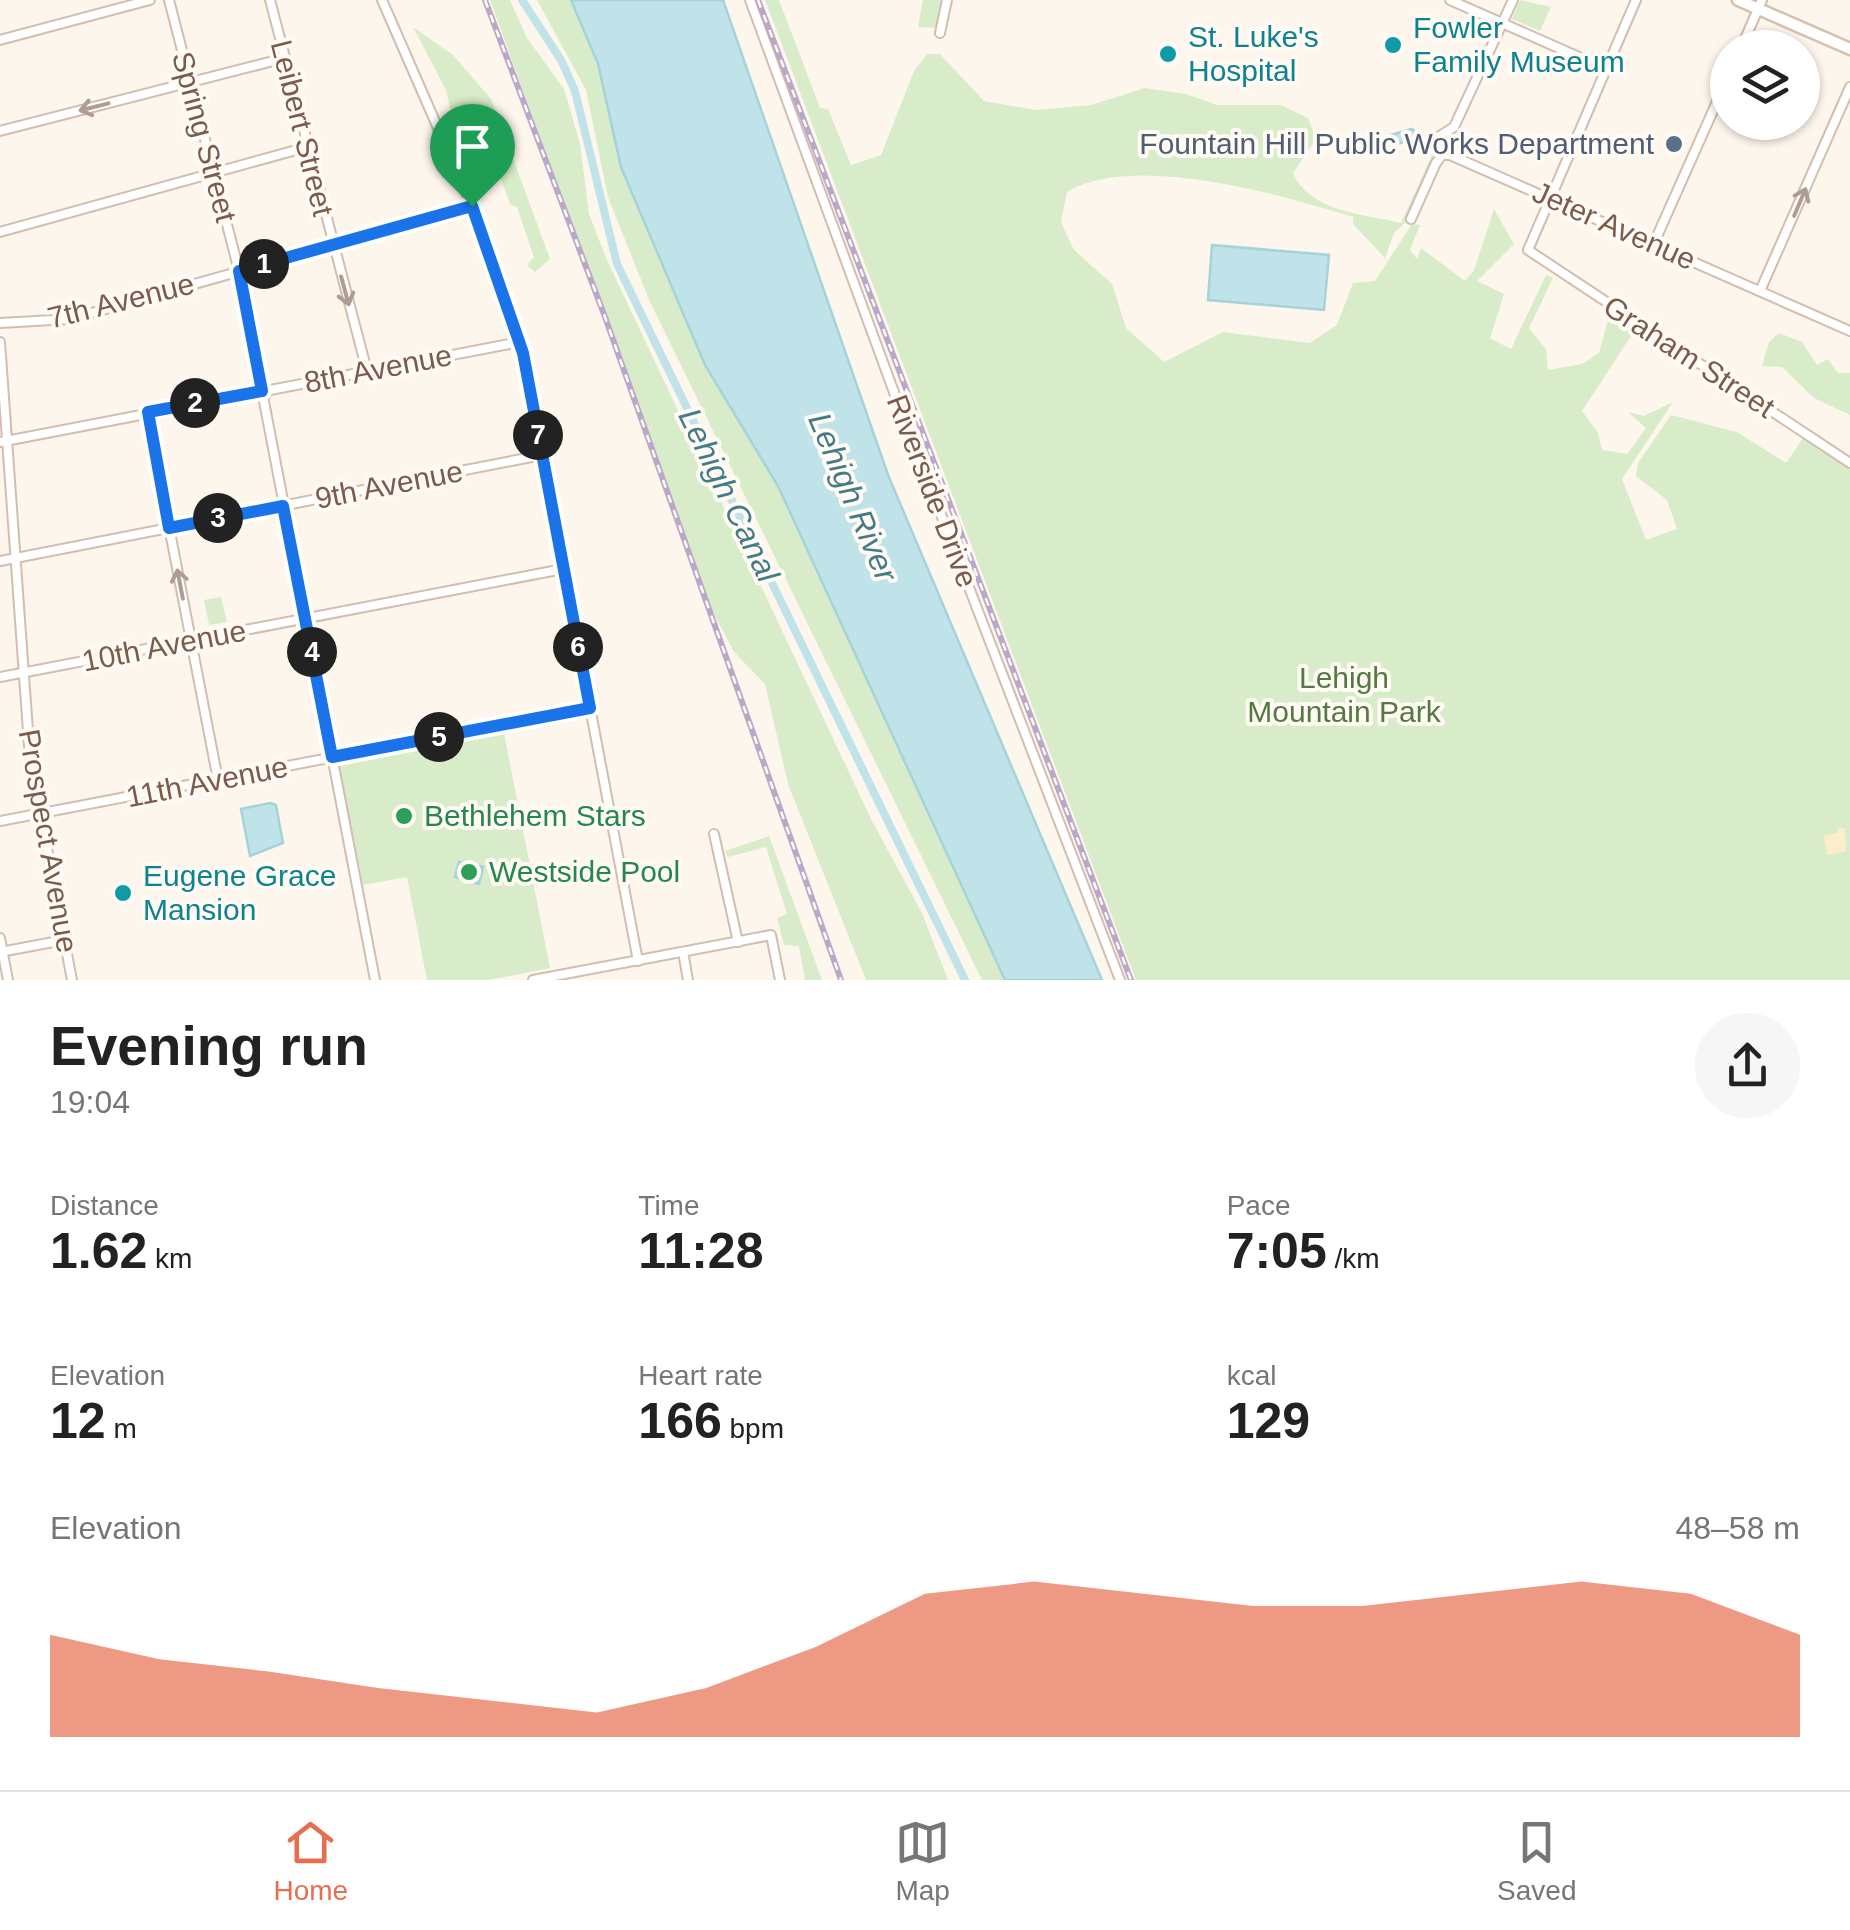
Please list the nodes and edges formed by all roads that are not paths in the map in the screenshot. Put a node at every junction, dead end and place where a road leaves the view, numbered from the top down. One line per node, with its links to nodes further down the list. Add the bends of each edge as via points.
1 (150, 0): 15 (street)
2 (169, 0): 19 (street, Spring Street)
3 (270, 0): 17 (street, Leibert Street)
4 (382, 0): 27 (street)
5 (750, 0): 72 (street, Riverside Drive)
6 (947, 0): 14 (street)
7 (1450, 0): 12 (street)
8 (1513, 0): 12 (street)
9 (1636, 0): 18 (street)
10 (1738, 0): 11 (main road)
11 (1760, 4): 13 (street); 16 (main road)
12 (1504, 23): 18 (street); 23 (street, via 1454,127)
13 (1749, 30)
14 (940, 33)
15 (0, 40)
16 (1850, 49)
17 (285, 58): 19 (street); 24 (street, Leibert Street)
18 (1606, 70): 26 (street)
19 (189, 83): 22 (street, one-way to 22); 25 (street, Spring Street)
20 (1850, 87): 33 (street, one-way to 20)
21 (1710, 117): 30 (street)
22 (0, 131)
23 (1424, 146)
24 (307, 147): 25 (street); 31 (street, Leibert Street)
25 (212, 173): 29 (street); 32 (street, Spring Street)
26 (1550, 197): 28 (street, Jeter Avenue, via 1442,155); 30 (street, Jeter Avenue); 43 (street, Graham Street, via 1528,250)
27 (472, 206): 31 (street, 7th Avenue); 37 (street)
28 (1411, 219)
29 (0, 232)
30 (1654, 243): 33 (street, Jeter Avenue)
31 (332, 246): 32 (street, 7th Avenue); 38 (street, Leibert Street, one-way to 38)
32 (239, 271): 34 (street, 7th Avenue, via 60,321); 39 (street, Spring Street)
33 (1760, 291): 35 (street, Jeter Avenue)
34 (0, 323)
35 (1850, 331)
36 (0, 342): 41 (street, Prospect Avenue)
37 (520, 342): 38 (street, 8th Avenue); 42 (street)
38 (366, 371): 39 (street, 8th Avenue)
39 (262, 391): 40 (street, 8th Avenue); 44 (street, Spring Street)
40 (148, 412): 41 (street, 8th Avenue); 45 (street)
41 (3, 441): 46 (street, Prospect Avenue)
42 (542, 455): 44 (street, 9th Avenue); 48 (street)
43 (1850, 463)
44 (283, 506): 45 (street, 9th Avenue); 49 (street, Spring Street)
45 (169, 528): 46 (street, 9th Avenue); 50 (street, one-way to 45)
46 (15, 558): 47 (street, 9th Avenue); 51 (street, Prospect Avenue)
47 (0, 561)
48 (563, 569): 49 (street, 10th Avenue); 53 (street)
49 (305, 618): 50 (street, 10th Avenue); 54 (street, Spring Street)
50 (190, 641): 51 (street, 10th Avenue); 55 (street)
51 (23, 673): 52 (street, 10th Avenue); 56 (street, Prospect Avenue)
52 (0, 677)
53 (590, 708): 54 (street, 11th Avenue); 64 (street)
54 (332, 757): 55 (street, 11th Avenue); 68 (street, Spring Street)
55 (218, 780): 56 (street, 11th Avenue)
56 (40, 814): 57 (street, 11th Avenue); 60 (street, Prospect Avenue)
57 (0, 822)
58 (714, 834): 61 (street)
59 (0, 938): 62 (street)
60 (64, 940): 62 (street); 67 (street, Prospect Avenue)
61 (738, 942): 63 (street); 71 (street, via 771,935)
62 (1, 952): 66 (street)
63 (683, 952): 64 (street); 70 (street)
64 (638, 960): 65 (street)
65 (583, 976): 69 (street)
66 (8, 980)
67 (72, 980)
68 (375, 980)
69 (533, 980)
70 (688, 980)
71 (780, 980)
72 (1120, 980)

